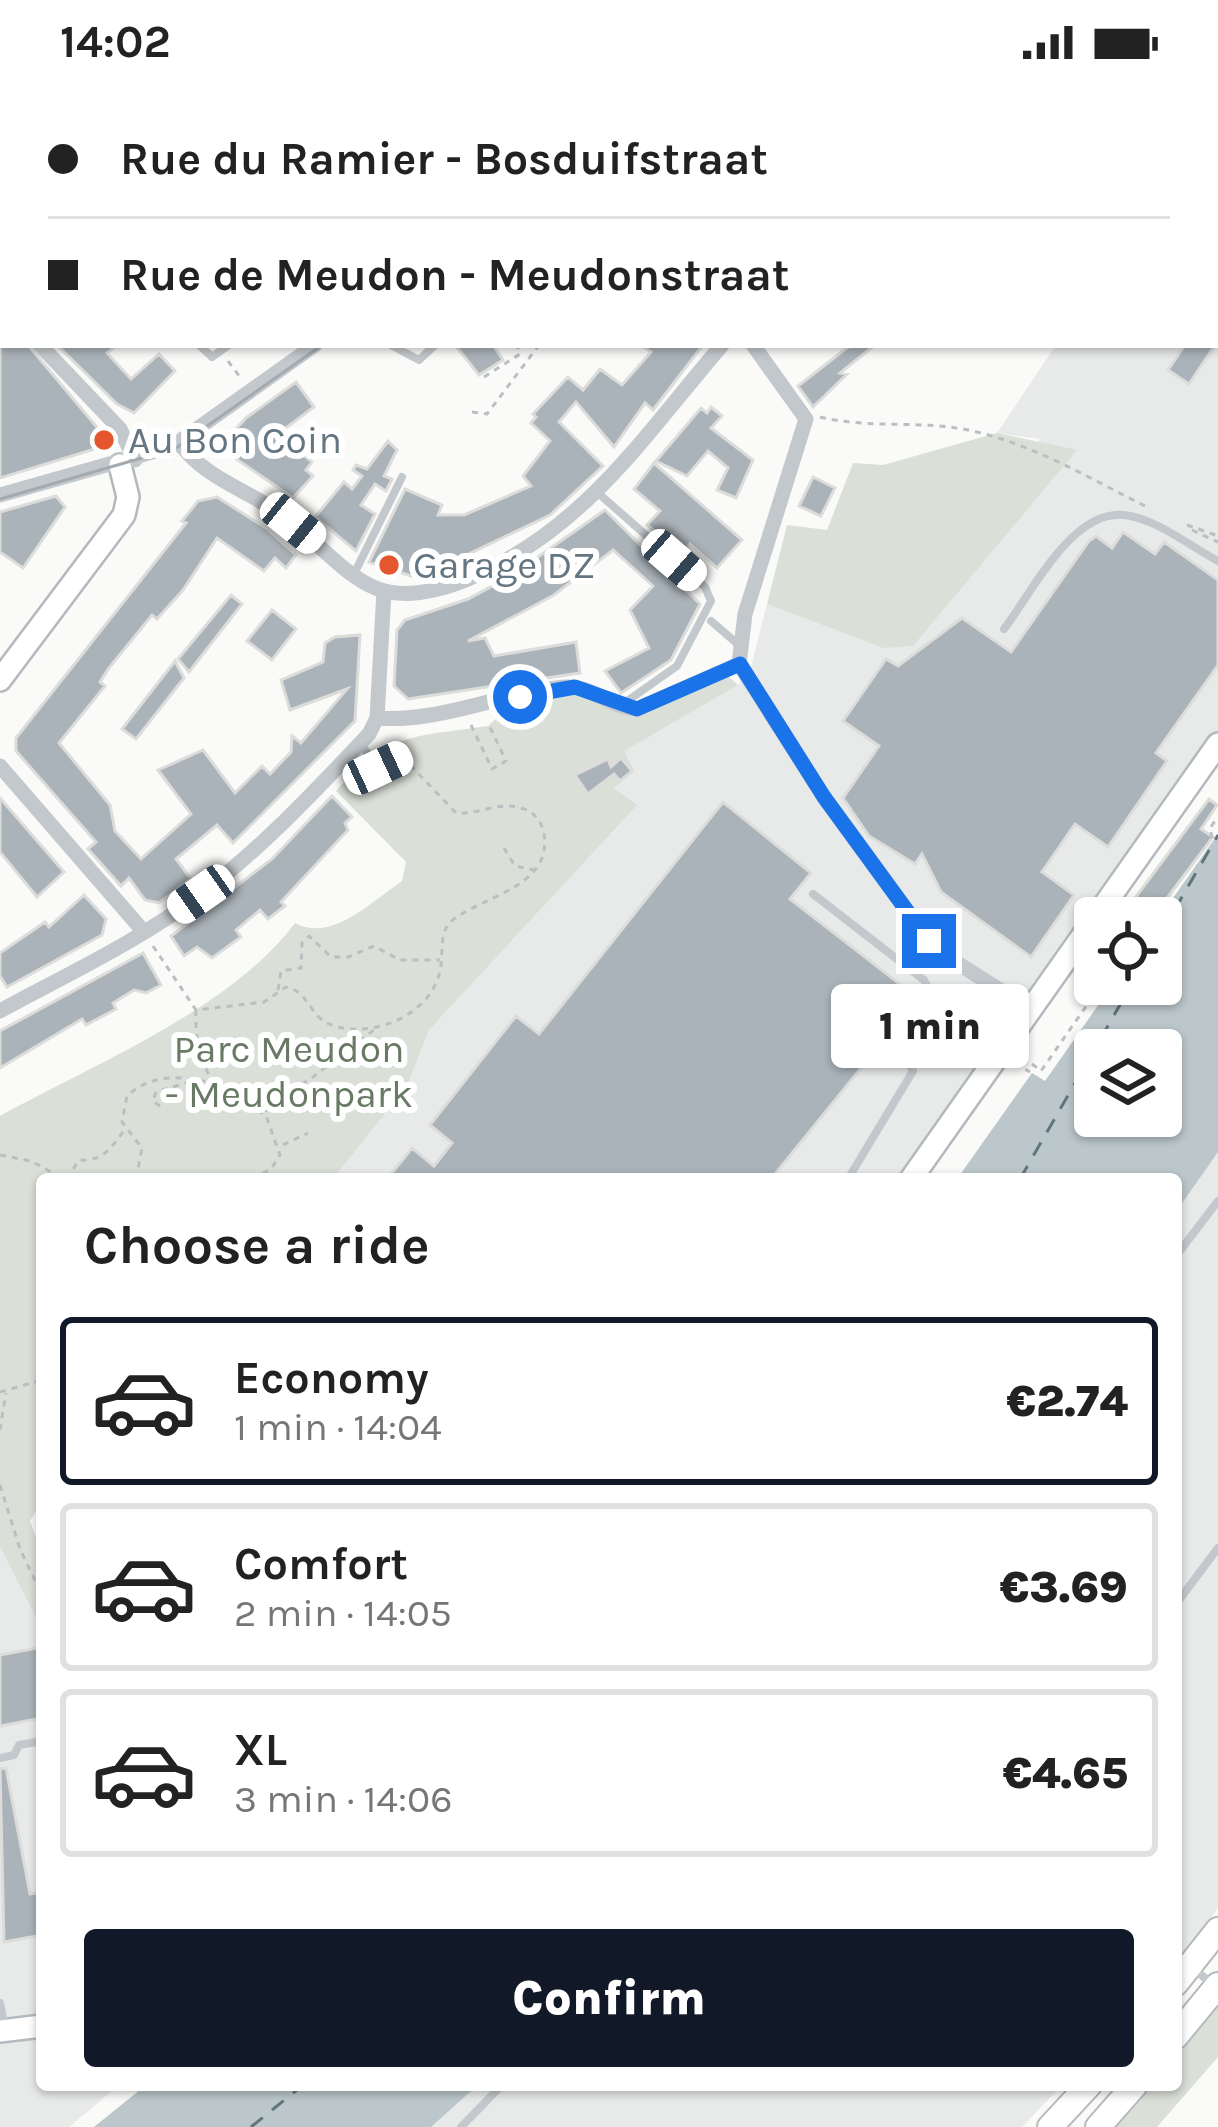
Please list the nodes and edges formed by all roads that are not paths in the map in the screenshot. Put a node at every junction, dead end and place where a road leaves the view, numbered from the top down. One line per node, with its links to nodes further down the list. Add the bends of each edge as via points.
1 (43, 348): 8 (street, via 120,428)
2 (311, 348): 7 (street)
3 (396, 348): 4 (lane, via 418,361)
4 (432, 348)
5 (719, 348): 10 (street)
6 (754, 348): 17 (street, via 806,418 751,591)
7 (179, 442): 8 (street); 13 (street, via 195,463 277,510)
8 (128, 463): 11 (street); 18 (main road, via 124,515)
9 (402, 477): 13 (lane)
10 (598, 493): 14 (street, via 498,566 434,589); 19 (lane, via 711,601 677,666)
11 (0, 495)
12 (1218, 560): 16 (lane, via 1142,520 1104,517 1073,537)
13 (354, 574): 14 (street)
14 (384, 590): 20 (street)
15 (711, 621): 17 (lane)
16 (1004, 629)
17 (740, 655): 19 (street, via 650,705); 27 (street, via 824,797 935,949)
18 (0, 680)
19 (620, 706): 20 (street, via 564,687)
20 (377, 718): 21 (street)
21 (361, 743): 23 (lane, via 378,768); 26 (street, via 241,861)
22 (1218, 744): 27 (main road)
23 (403, 756)
24 (0, 766): 26 (street)
25 (812, 894): 29 (lane, via 931,992 900,1049 913,1071)
26 (147, 938): 28 (street)
27 (1030, 1009): 30 (main road)
28 (0, 1011)
29 (852, 1173)
30 (915, 1173)
31 (1218, 1201): 32 (lane)
32 (1182, 1248)
33 (1218, 1548): 34 (lane)
34 (1182, 1596)
35 (36, 1742): 36 (lane)
36 (0, 1758)
37 (1218, 1930): 38 (main road)
38 (1182, 1967)
39 (1182, 1968): 40 (lane)
40 (1217, 1986): 43 (main road)
41 (0, 2003): 44 (lane)
42 (36, 2027): 44 (main road)
43 (1182, 2029)
44 (3, 2031)
45 (496, 2091): 48 (lane)
46 (1083, 2091): 49 (main road)
47 (1130, 2091): 50 (main road)
48 (461, 2127)
49 (1050, 2127)
50 (1098, 2127)

